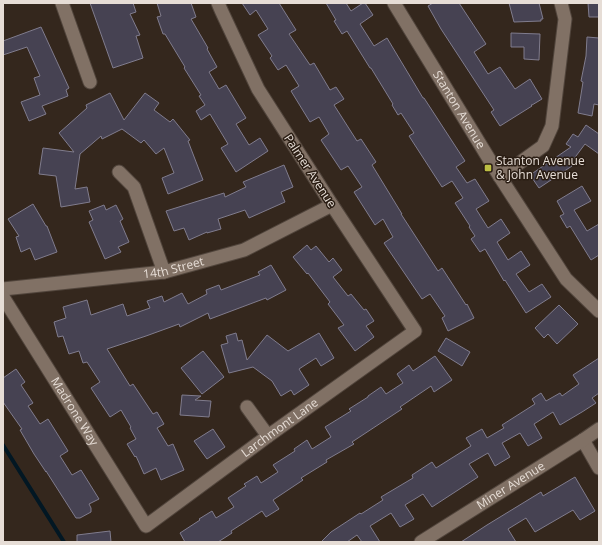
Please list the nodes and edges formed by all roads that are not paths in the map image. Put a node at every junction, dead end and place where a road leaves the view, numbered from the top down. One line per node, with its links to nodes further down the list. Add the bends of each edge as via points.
1 (62, 3): 5 (street)
2 (218, 3): 8 (street, Palmer Avenue, via 258,89)
3 (394, 3): 7 (street, Stanton Avenue)
4 (561, 3): 7 (street, via 565,19 552,126 542,146)
5 (90, 82)
6 (119, 172): 9 (street, via 134,187)
7 (500, 177): 12 (street, Stanton Avenue, via 566,279)
8 (332, 205): 9 (street, 14th Street, via 244,250); 13 (street, Palmer Avenue)
9 (164, 272): 10 (street, 14th Street)
10 (3, 290)
11 (3, 297): 19 (street, Madrone Way)
12 (599, 310)
13 (415, 331): 16 (street, Larchmont Lane)
14 (247, 408): 16 (street)
15 (599, 429): 17 (street, Miner Avenue)
16 (268, 436): 19 (street, Larchmont Lane)
17 (582, 440): 18 (street); 20 (street, Miner Avenue)
18 (599, 468)
19 (146, 526)
20 (421, 542)

